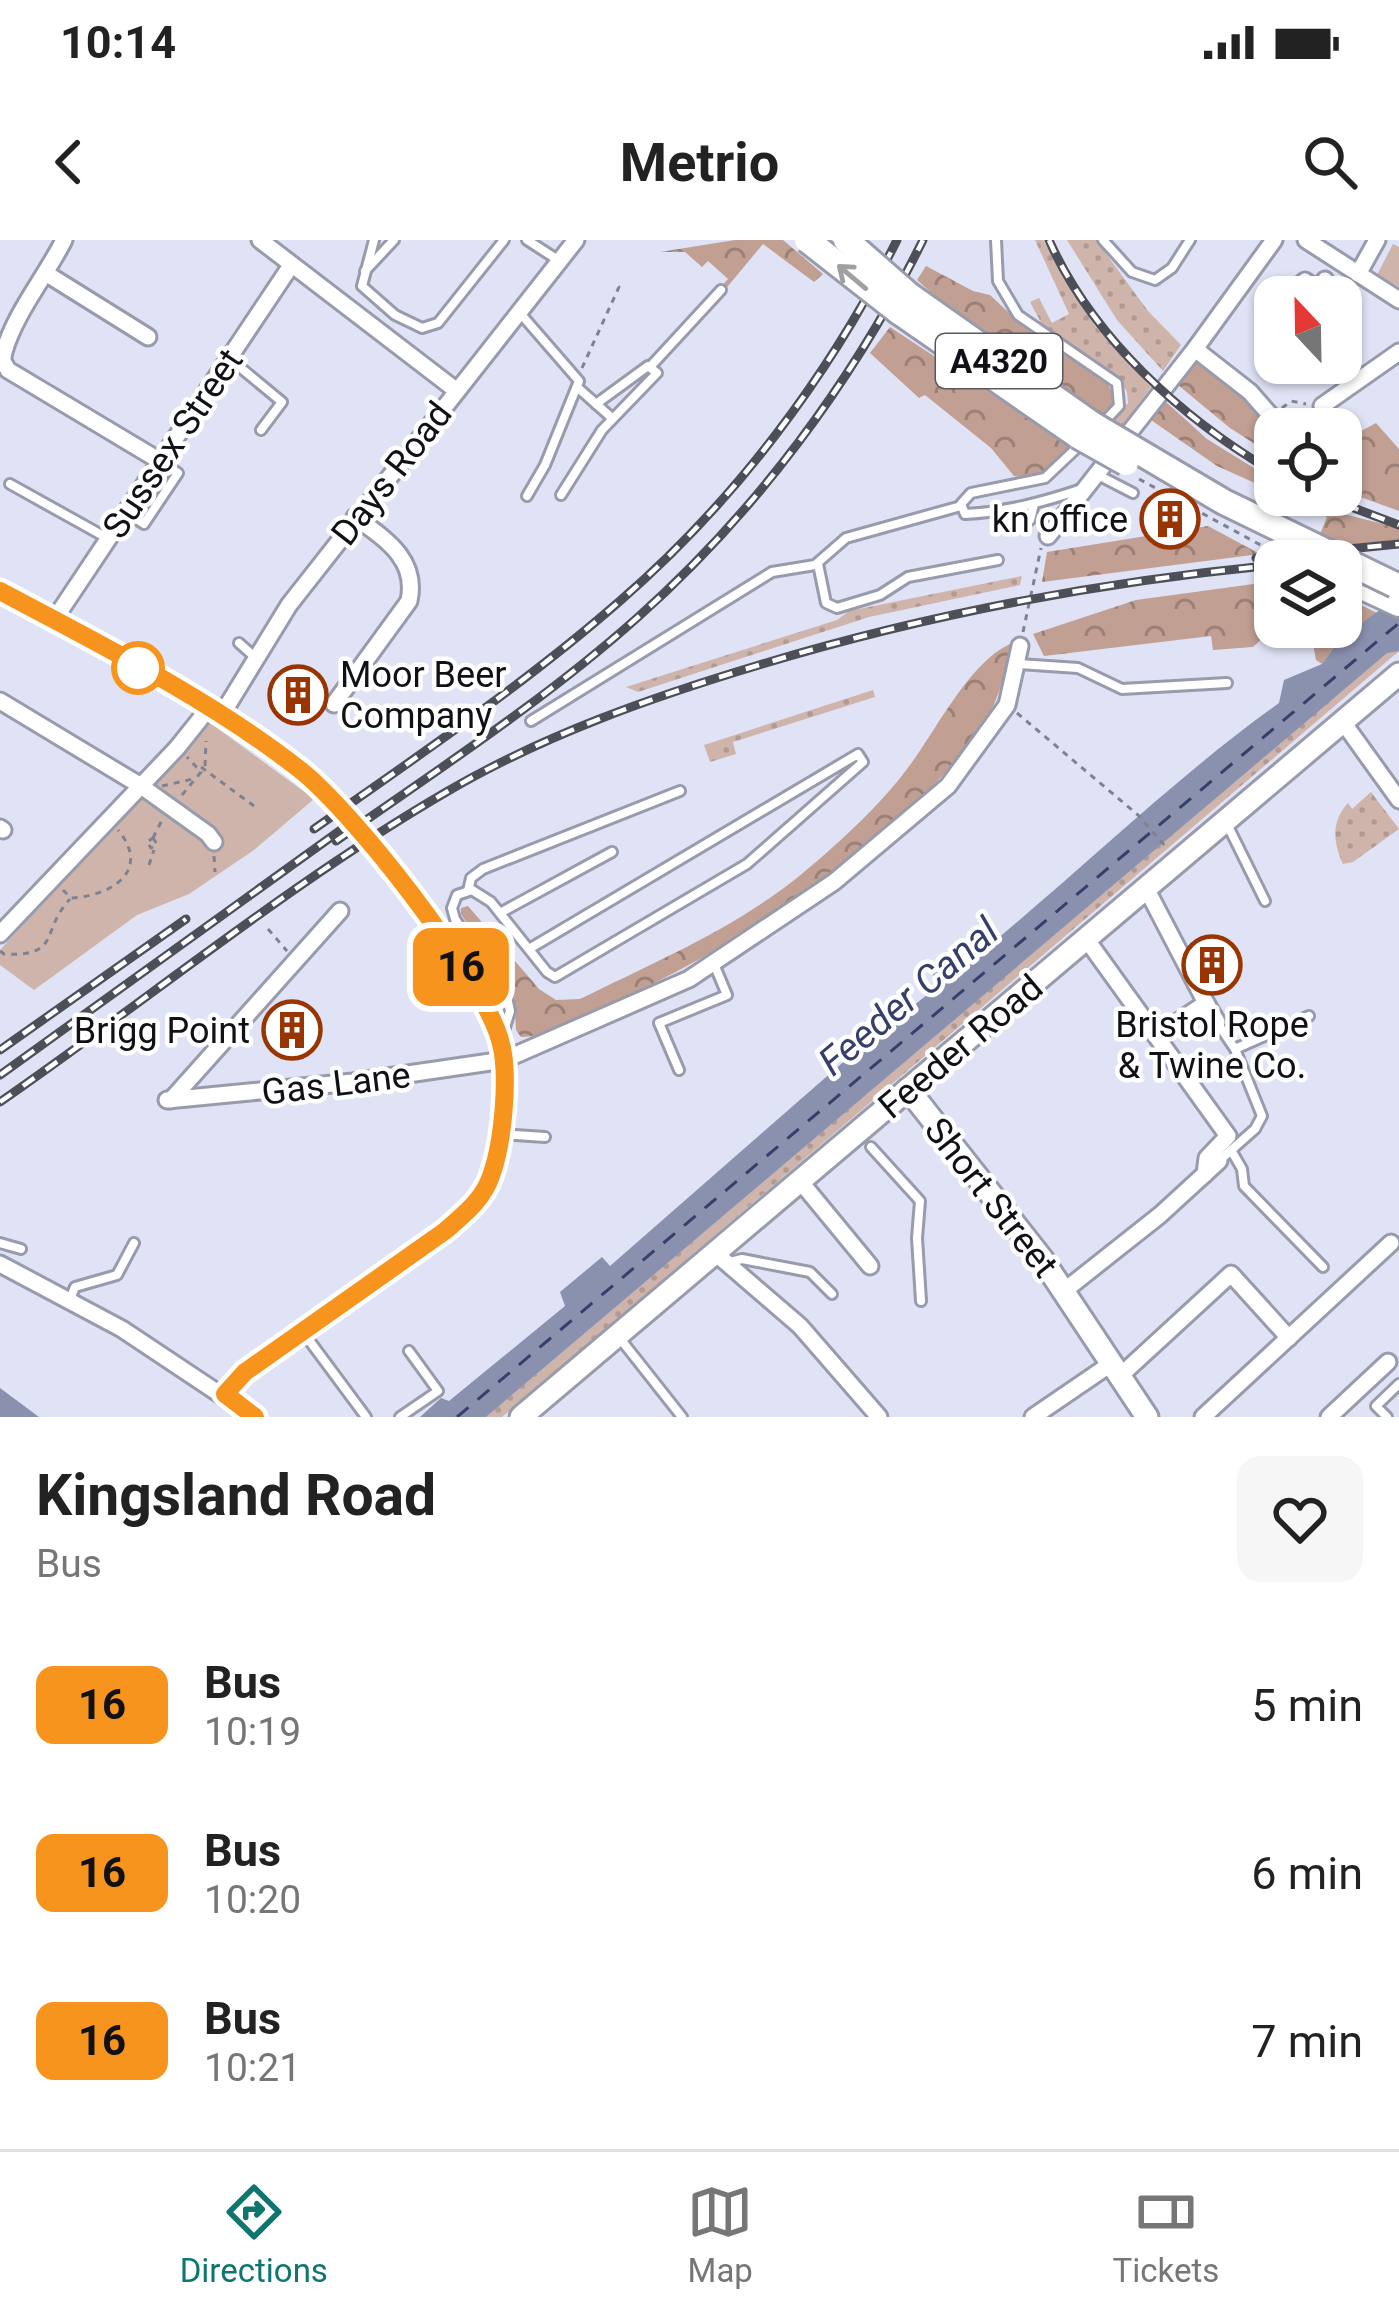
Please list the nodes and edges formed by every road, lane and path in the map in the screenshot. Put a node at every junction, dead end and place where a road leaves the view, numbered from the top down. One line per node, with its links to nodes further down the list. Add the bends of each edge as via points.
1 (64, 240): 21 (street)
2 (260, 240): 17 (street)
3 (289, 240): 17 (lane)
4 (374, 240): 20 (lane)
5 (394, 240): 20 (lane)
6 (503, 240): 20 (lane, via 432,326 395,315 362,286)
7 (527, 240): 18 (lane)
8 (576, 240): 18 (street, Days Road)
9 (807, 240): 28 (main road, A4320, one-way to 9, bridge)
10 (846, 240): 28 (main road, A4320, bridge)
11 (996, 240): 54 (lane, via 998,281 1012,309 1114,380 1120,401 1050,475 971,493)
12 (1103, 240): 13 (lane, via 1132,272 1155,280)
13 (1190, 240)
14 (1306, 240): 23 (street)
15 (1377, 240): 22 (street)
16 (1266, 244): 31 (street)
17 (277, 255): 19 (street)
18 (560, 261): 29 (street, Days Road)
19 (290, 267): 32 (street, Sussex Street); 38 (street)
20 (364, 272)
21 (47, 274): 30 (street); 34 (street)
22 (1358, 274): 24 (street); 27 (street)
23 (1325, 276)
24 (1346, 276)
25 (616, 284): 36 (path)
26 (721, 290): 35 (lane)
27 (1399, 300)
28 (904, 303): 45 (main road, A4320)
29 (519, 312): 36 (lane); 38 (street, Days Road)
30 (148, 337)
31 (1195, 349): 41 (street); 48 (street)
32 (230, 350): 44 (lane, via 282,402); 46 (street, Sussex Street)
33 (1399, 352): 40 (street)
34 (2, 359): 46 (street)
35 (650, 367): 39 (lane); 43 (lane, via 657,373)
36 (577, 376): 37 (lane)
37 (577, 387): 39 (lane); 52 (lane)
38 (457, 391): 56 (street, Days Road)
39 (596, 404): 43 (lane)
40 (1322, 406): 42 (path, via 1291,401)
41 (1264, 408)
42 (1285, 408)
43 (612, 418): 51 (lane)
44 (261, 430)
45 (1085, 430): 59 (main road, A4320, bridge); 64 (main road, A4320, bridge)
46 (160, 461): 58 (street, Sussex Street)
47 (1137, 477): 60 (path, bridge)
48 (1090, 481): 50 (lane); 53 (lane); 57 (street)
49 (10, 484): 58 (lane)
50 (1133, 493)
51 (560, 495)
52 (527, 496)
53 (1034, 504): 55 (lane); 55 (lane, via 1021,525)
54 (961, 506): 55 (lane, via 966,514); 62 (lane, via 846,538)
55 (1007, 509)
56 (355, 517): 70 (street, Days Road); 75 (street, via 404,560 411,590)
57 (1048, 536): 69 (path)
58 (108, 539): 67 (street, Sussex Street)
59 (1272, 540)
60 (1254, 541)
61 (998, 560): 62 (lane, via 908,577 880,596 838,608 827,604)
62 (818, 563): 78 (lane, via 772,572)
63 (1362, 587): 66 (main road)
64 (1399, 587)
65 (0, 591): 67 (street)
66 (1399, 604)
67 (54, 620): 77 (street)
68 (239, 644): 70 (lane)
69 (1020, 646): 71 (street, Gas Lane)
70 (257, 658): 77 (street, Days Road)
71 (1018, 664): 73 (lane, via 1078,668 1122,688); 111 (street, Gas Lane, via 1007,705 948,786 834,882)
72 (1399, 674): 79 (street, Feeder Road)
73 (1227, 682)
74 (0, 701): 85 (street)
75 (334, 704)
76 (1009, 706): 94 (path)
77 (215, 712): 81 (street, Days Road); 86 (street)
78 (531, 721)
79 (1342, 722): 88 (street); 92 (street, Feeder Road)
80 (206, 741): 83 (path)
81 (177, 748): 82 (path); 85 (street, Days Road)
82 (199, 767): 83 (path); 84 (path)
83 (206, 768): 90 (path)
84 (195, 779): 85 (path); 89 (path)
85 (142, 785): 89 (street); 91 (street, Days Road)
86 (321, 790)
87 (680, 791): 100 (lane, via 483,869)
88 (1399, 800)
89 (176, 804): 93 (street); 97 (path, via 157,823)
90 (254, 806)
91 (109, 820): 98 (street, Days Road); 101 (path, via 130,848 127,873 102,894)
92 (1226, 821): 99 (street, Feeder Road); 102 (lane)
93 (214, 842)
94 (1171, 847)
95 (376, 852): 116 (street, via 451,952)
96 (612, 852): 104 (lane)
97 (149, 865)
98 (52, 880): 101 (path); 106 (street, Days Road)
99 (1146, 888): 107 (street, Feeder Road); 112 (street)
100 (468, 891): 104 (lane); 116 (lane, via 452,908 507,997)
101 (71, 898): 109 (path, via 48,944 24,955)
102 (1265, 901)
103 (340, 911): 110 (street)
104 (500, 914): 108 (lane)
105 (268, 929): 110 (path)
106 (0, 934)
107 (1087, 940): 115 (street); 120 (street, Feeder Road)
108 (529, 949): 108 (lane, via 551,976 561,975 747,864 862,762 858,754)
109 (0, 951)
110 (296, 961): 118 (street, Gas Lane, via 169,1100)
111 (714, 962): 118 (street, Gas Lane); 119 (lane, via 727,994 659,1023)
112 (1206, 1003): 114 (street); 115 (street)
113 (1309, 1016): 117 (lane)
114 (1217, 1022): 117 (lane)
115 (1157, 1036): 125 (street, via 1228,1136 1207,1158)
116 (500, 1040): 118 (street)
117 (1234, 1049): 124 (lane, via 1262,1116)
118 (504, 1060): 121 (street)
119 (679, 1070)
120 (908, 1089): 123 (street, Feeder Road); 137 (street, Short Street)
121 (499, 1133): 122 (lane); 139 (street, via 491,1177 474,1207)
122 (545, 1137)
123 (864, 1140): 126 (street, Feeder Road); 138 (lane, via 920,1201)
124 (1225, 1155): 125 (street); 134 (lane)
125 (1205, 1174): 137 (street)
126 (800, 1181): 131 (street, Feeder Road); 133 (street)
127 (1395, 1237): 141 (street)
128 (0, 1243): 130 (lane)
129 (134, 1243): 136 (lane, via 117,1275 75,1287)
130 (20, 1249)
131 (721, 1257): 135 (lane, via 810,1272); 140 (street, Feeder Road); 152 (street, via 800,1326)
132 (0, 1264): 136 (street)
133 (870, 1266)
134 (1323, 1268)
135 (832, 1294)
136 (70, 1299): 146 (street)
137 (1069, 1299): 144 (street, Short Street)
138 (921, 1301)
139 (303, 1332): 146 (street); 148 (lane)
140 (617, 1335): 150 (street, Feeder Road); 151 (lane)
141 (1288, 1338): 144 (street, via 1231,1274); 155 (street)
142 (409, 1351): 149 (lane, via 438,1391)
143 (1393, 1361): 156 (street)
144 (1116, 1370): 153 (street); 154 (street, Short Street)
145 (1399, 1384): 157 (lane, via 1376,1406)
146 (225, 1394): 147 (street)
147 (254, 1417)
148 (366, 1417)
149 (400, 1417)
150 (521, 1417)
151 (682, 1417)
152 (879, 1417)
153 (1033, 1417)
154 (1148, 1417)
155 (1203, 1417)
156 (1329, 1417)
157 (1387, 1417)

